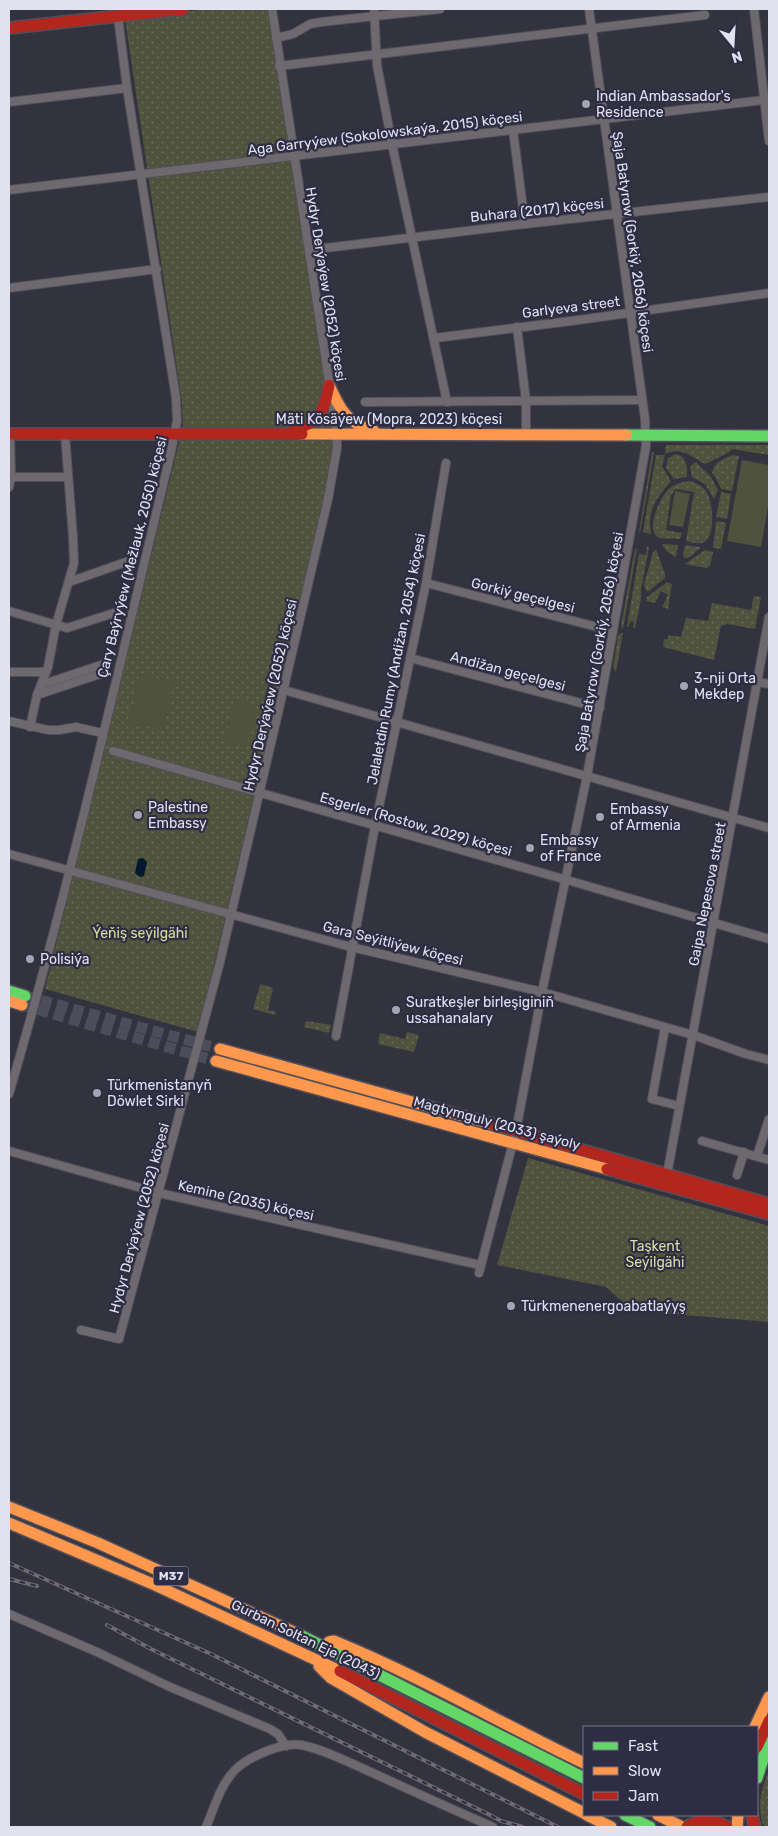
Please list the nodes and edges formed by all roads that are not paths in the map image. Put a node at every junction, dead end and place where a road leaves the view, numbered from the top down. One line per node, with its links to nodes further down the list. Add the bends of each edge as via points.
1 (183, 9): 8 (main road)
2 (272, 9): 11 (street, Hydyr Derýaýew (2052) köçesi)
3 (440, 9): 6 (street)
4 (589, 9): 10 (street, Şaja Batyrow (Gorkiý, 2056) köçesi)
5 (754, 9): 15 (street)
6 (374, 12): 11 (street, via 310,24 293,34); 12 (street)
7 (705, 16): 10 (street)
8 (118, 17): 9 (main road); 14 (street, Çary Baýryýew (Mežlauk, 2050) köçesi)
9 (9, 28)
10 (592, 29): 12 (street); 17 (street, Şaja Batyrow (Gorkiý, 2056) köçesi)
11 (276, 38): 13 (street, Hydyr Derýaýew (2052) köçesi)
12 (377, 54): 13 (street); 20 (street)
13 (279, 66): 21 (street, Hydyr Derýaýew (2052) köçesi)
14 (127, 88): 16 (street); 22 (street, Çary Baýryýew (Mežlauk, 2050) köçesi)
15 (764, 100): 17 (street, Aga Garryýew (Sokolowskaýa, 2015) köçesi); 19 (street)
16 (9, 102)
17 (604, 119): 18 (street, Aga Garryýew (Sokolowskaýa, 2015) köçesi); 25 (street, Şaja Batyrow (Gorkiý, 2056) köçesi)
18 (513, 130): 20 (street, Aga Garryýew (Sokolowskaýa, 2015) köçesi); 26 (street)
19 (769, 141)
20 (392, 144): 21 (street, Aga Garryýew (Sokolowskaýa, 2015) köçesi); 27 (street)
21 (293, 156): 22 (street, Aga Garryýew (Sokolowskaýa, 2015) köçesi); 28 (street, Hydyr Derýaýew (2052) köçesi)
22 (142, 175): 23 (street, Aga Garryýew (Sokolowskaýa, 2015) köçesi); 29 (street, Çary Baýryýew (Mežlauk, 2050) köçesi)
23 (9, 190)
24 (769, 197): 25 (street, Buhara (2017) köçesi)
25 (617, 214): 26 (street, Buhara (2017) köçesi); 32 (street, Şaja Batyrow (Gorkiý, 2056) köçesi)
26 (525, 224): 27 (street, Buhara (2017) köçesi)
27 (412, 236): 28 (street, Buhara (2017) köçesi); 34 (street)
28 (309, 250): 35 (street, Hydyr Derýaýew (2052) köçesi)
29 (157, 268): 30 (street); 40 (street, Çary Baýryýew (Mežlauk, 2050) köçesi, via 176,398)
30 (9, 288)
31 (769, 293): 32 (street, Garlyeva street)
32 (630, 312): 33 (street, Garlyeva street); 36 (street, Şaja Batyrow (Gorkiý, 2056) köçesi)
33 (517, 327): 34 (street, Garlyeva street); 37 (street)
34 (434, 338): 39 (street)
35 (329, 385): 43 (main road, via 325,408 316,421 306,427); 44 (street, Hydyr Derýaýew (2052) köçesi); 45 (main road, via 341,411 354,423)
36 (642, 400): 37 (street); 47 (street, Şaja Batyrow (Gorkiý, 2056) köçesi)
37 (526, 401): 39 (street); 46 (street)
38 (364, 402): 39 (street)
39 (448, 402)
40 (175, 433): 42 (main road, Mäti Kösäýew (Mopra, 2023) köçesi); 43 (main road, Mäti Kösäýew (Mopra, 2023) köçesi); 73 (street, Çary Baýryýew (Mežlauk, 2050) köçesi)
41 (10, 434): 42 (main road, Mäti Kösäýew (Mopra, 2023) köçesi); 50 (street)
42 (65, 434): 51 (street)
43 (272, 434): 44 (main road, Mäti Kösäýew (Mopra, 2023) köçesi)
44 (337, 434): 45 (main road, Mäti Kösäýew (Mopra, 2023) köçesi); 67 (street, Hydyr Derýaýew (2052) köçesi, via 338,448 328,499)
45 (393, 435): 46 (main road, Mäti Kösäýew (Mopra, 2023) köçesi)
46 (526, 435): 47 (main road, Mäti Kösäýew (Mopra, 2023) köçesi)
47 (646, 435): 48 (main road, Mäti Kösäýew (Mopra, 2023) köçesi); 60 (street, Şaja Batyrow (Gorkiý, 2056) köçesi)
48 (769, 436)
49 (446, 463): 55 (street, Jelaletdin Rumy (Andižan, 2054) köçesi)
50 (10, 477): 51 (street); 52 (street)
51 (67, 477): 54 (street, via 74,550)
52 (9, 487)
53 (126, 562): 54 (street)
54 (69, 582): 59 (street)
55 (426, 583): 60 (street, Gorkiý geçelgesi); 61 (street, Jelaletdin Rumy (Andižan, 2054) köçesi)
56 (9, 611): 59 (street)
57 (114, 613): 59 (street, via 67,628)
58 (769, 617): 64 (street, Gaipa Nepesova street)
59 (56, 626): 63 (street)
60 (614, 631): 69 (street, Şaja Batyrow (Gorkiý, 2056) köçesi)
61 (410, 658): 69 (street, Andižan geçelgesi); 71 (street, Jelaletdin Rumy (Andižan, 2054) köçesi)
62 (9, 672): 63 (street)
63 (46, 672): 66 (street)
64 (758, 682): 65 (street); 77 (street, Gaipa Nepesova street)
65 (769, 684)
66 (41, 685): 68 (street); 68 (street, via 100,665 100,674)
67 (284, 690): 71 (street); 76 (street, Hydyr Derýaýew (2052) köçesi)
68 (37, 695): 72 (street)
69 (600, 708): 75 (street, Şaja Batyrow (Gorkiý, 2056) köçesi)
70 (9, 721): 72 (street)
71 (397, 723): 75 (street); 78 (street, Jelaletdin Rumy (Andižan, 2054) köçesi)
72 (30, 727): 73 (street, via 55,730 76,727)
73 (102, 733): 81 (street, Çary Baýryýew (Mežlauk, 2050) köçesi)
74 (112, 751): 76 (street, Esgerler (Rostow, 2029) köçesi)
75 (588, 776): 77 (street); 82 (street, Şaja Batyrow (Gorkiý, 2056) köçesi)
76 (260, 792): 78 (street, Esgerler (Rostow, 2029) köçesi); 83 (street, Hydyr Derýaýew (2052) köçesi)
77 (734, 817): 79 (street); 84 (street, Gaipa Nepesova street)
78 (375, 826): 82 (street, Esgerler (Rostow, 2029) köçesi); 86 (street, Jelaletdin Rumy (Andižan, 2054) köçesi)
79 (769, 828)
80 (9, 854): 81 (street, Gara Seýitliýew köçesi)
81 (69, 870): 83 (street, Gara Seýitliýew köçesi); 96 (street, Çary Baýryýew (Mežlauk, 2050) köçesi, via 40,987)
82 (567, 880): 84 (street, Esgerler (Rostow, 2029) köçesi); 88 (street, Şaja Batyrow (Gorkiý, 2056) köçesi)
83 (231, 914): 86 (street, Gara Seýitliýew köçesi); 109 (street, Hydyr Derýaýew (2052) köçesi)
84 (713, 924): 85 (street, Esgerler (Rostow, 2029) köçesi); 91 (street, Gaipa Nepesova street)
85 (769, 939)
86 (352, 947): 88 (street, Gara Seýitliýew köçesi); 92 (street, Jelaletdin Rumy (Andižan, 2054) köçesi)
87 (9, 991): 89 (main road, via 24,1001)
88 (542, 992): 90 (street, Gara Seýitliýew köçesi); 100 (street, Şaja Batyrow (Gorkiý, 2056) köçesi)
89 (9, 1001)
90 (665, 1028): 91 (street, Gara Seýitliýew köçesi); 98 (street, via 652,1099)
91 (693, 1035): 94 (street, Gara Seýitliýew köçesi); 98 (street, Gaipa Nepesova street)
92 (336, 1036)
93 (220, 1049): 100 (main road, Magtymguly (2033) şaýoly)
94 (769, 1060)
95 (216, 1061): 102 (main road, Magtymguly (2033) şaýoly)
96 (12, 1071): 97 (street, Çary Baýryýew (Mežlauk, 2050) köçesi)
97 (9, 1094)
98 (679, 1106): 107 (street, Gaipa Nepesova street)
99 (769, 1120): 105 (street)
100 (516, 1130): 102 (street, Şaja Batyrow (Gorkiý, 2056) köçesi); 107 (main road, Magtymguly (2033) şaýoly)
101 (702, 1141): 104 (street)
102 (514, 1142): 111 (main road, Magtymguly (2033) şaýoly); 112 (street, Şaja Batyrow (Gorkiý, 2056) köçesi)
103 (9, 1151): 109 (street, Kemine (2035) köçesi)
104 (744, 1152): 105 (street); 108 (street)
105 (758, 1156): 106 (street)
106 (769, 1160)
107 (667, 1175): 110 (main road, Magtymguly (2033) şaýoly)
108 (736, 1175)
109 (159, 1193): 112 (street, Kemine (2035) köçesi); 113 (street, Hydyr Derýaýew (2052) köçesi, via 118,1339)
110 (769, 1204)
111 (769, 1214)
112 (479, 1269)
113 (82, 1330)
114 (9, 1507): 117 (main road, Gurban Soltan Eje (2043) / M37, via 98,1543)
115 (9, 1522): 118 (main road, Gurban Soltan Eje (2043) / M37, via 151,1581)
116 (9, 1614): 122 (street, via 270,1729)
117 (318, 1643): 123 (main road, via 334,1641 385,1662); 125 (main road, Gurban Soltan Eje (2043) / M37)
118 (307, 1655): 126 (main road, Gurban Soltan Eje (2043) / M37); 127 (main road, via 331,1678 370,1701)
119 (769, 1697): 120 (main road)
120 (762, 1724): 121 (main road); 124 (main road, via 765,1753)
121 (758, 1742)
122 (286, 1746): 135 (street, via 258,1755 235,1770 224,1784); 136 (street, via 300,1745 348,1762)
123 (583, 1763)
124 (758, 1775)
125 (583, 1777)
126 (583, 1793)
127 (583, 1812)
128 (590, 1816): 137 (main road)
129 (627, 1816): 138 (main road)
130 (661, 1816): 134 (main road)
131 (700, 1816): 134 (main road)
132 (703, 1816): 133 (main road)
133 (723, 1825): 134 (main road, via 701,1820)
134 (687, 1826)
135 (206, 1827)
136 (493, 1827)
137 (611, 1827)
138 (650, 1827)

